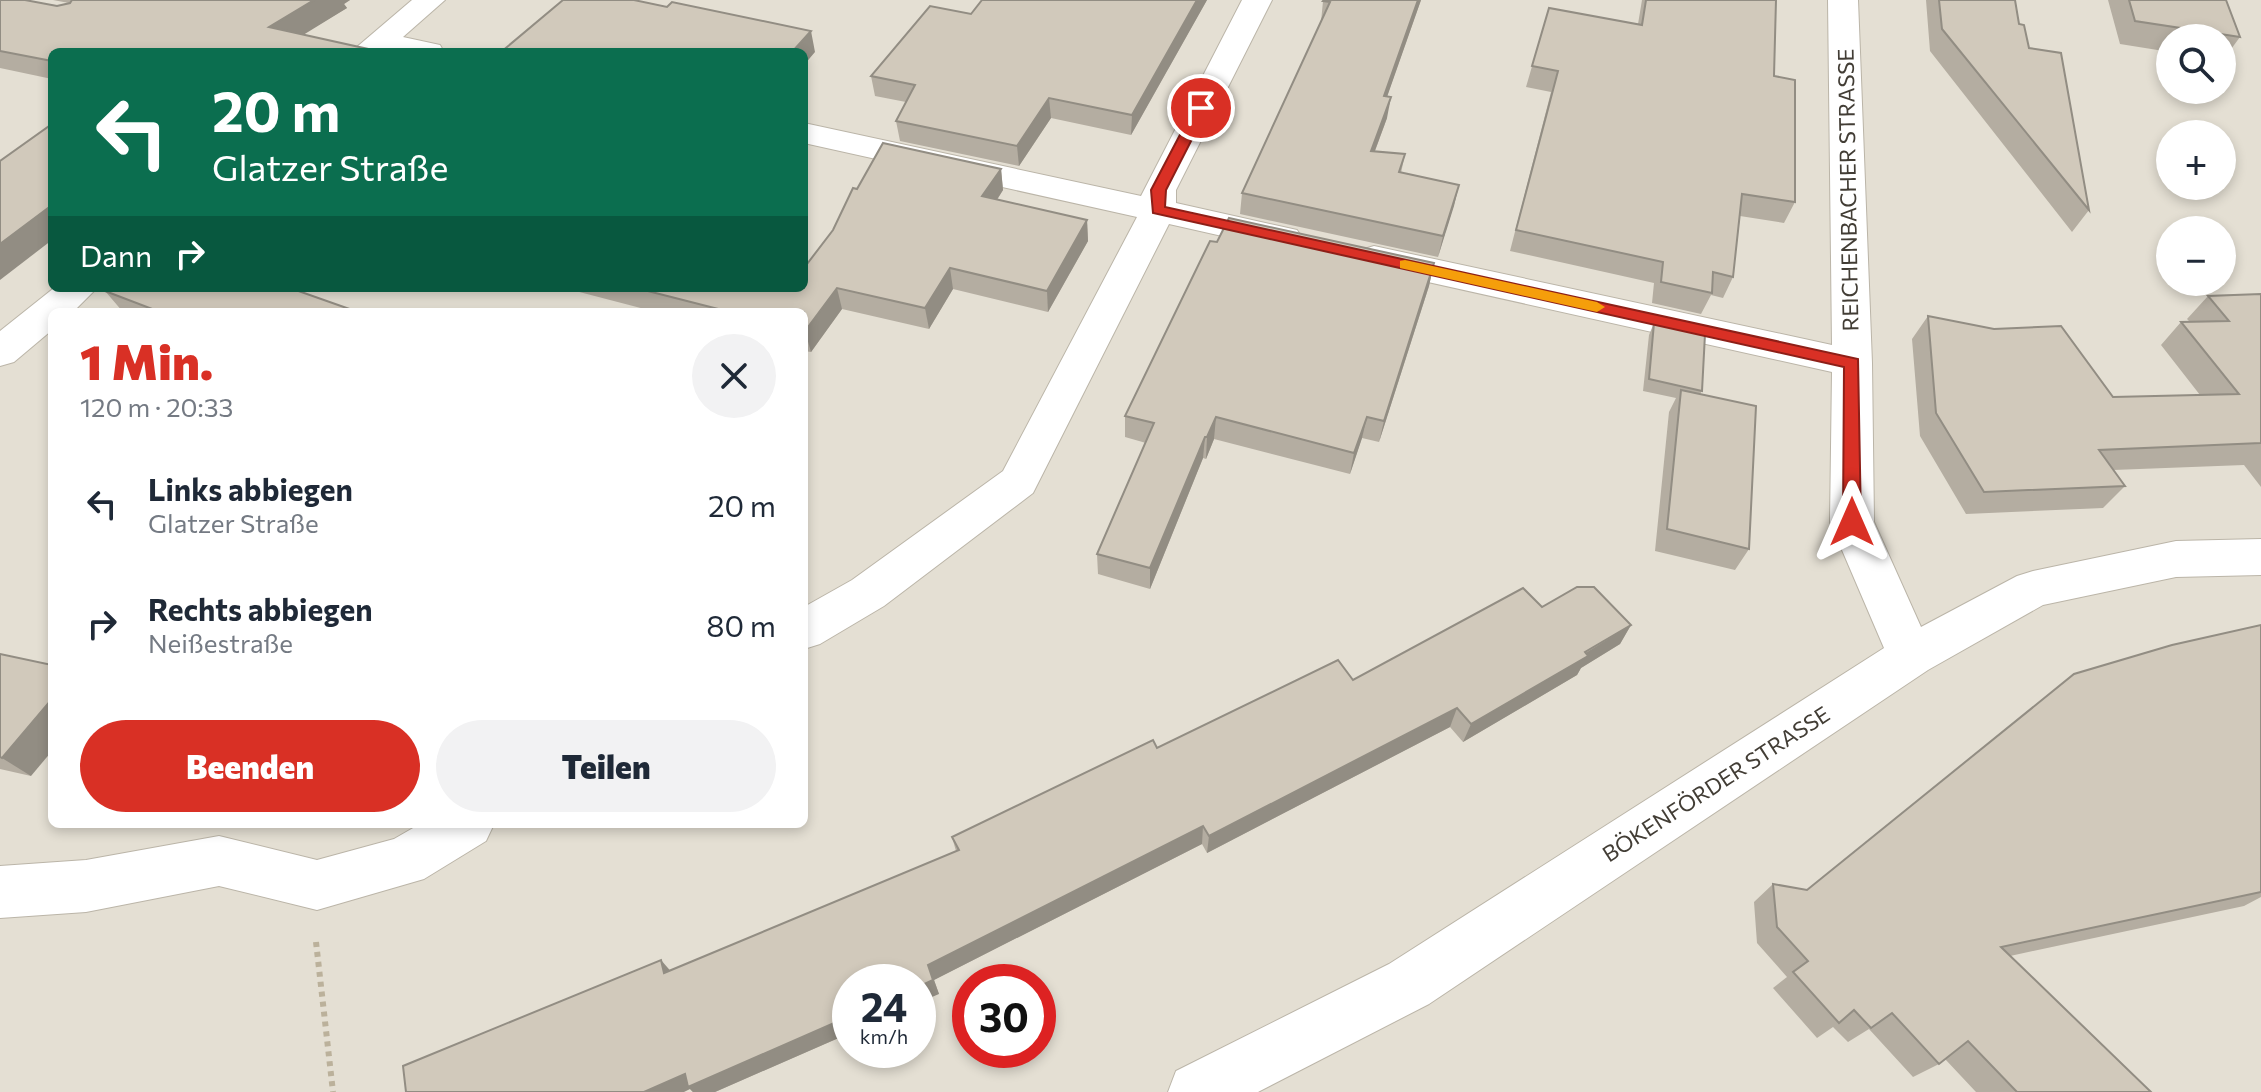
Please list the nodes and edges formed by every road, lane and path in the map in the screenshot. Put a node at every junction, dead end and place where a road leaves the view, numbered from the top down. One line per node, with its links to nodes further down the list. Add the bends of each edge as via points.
1 (430, 0): 4 (street)
2 (1257, 0): 6 (street, via 1159,190)
3 (1843, 0): 11 (street, REICHENBACHER STRASSE)
4 (373, 47)
5 (808, 134): 6 (street)
6 (1158, 210): 11 (street); 13 (street, via 1018,482 868,593)
7 (73, 292): 8 (street)
8 (54, 308)
9 (48, 313): 10 (street)
10 (0, 352)
11 (1852, 363): 14 (street, REICHENBACHER STRASSE, via 1852,522)
12 (2261, 557): 14 (street, BÖKENFÖRDER STRASSE, via 2176,559 2033,589)
13 (808, 628)
14 (1911, 656): 19 (street, BÖKENFÖRDER STRASSE, via 1409,984)
15 (461, 828): 16 (street, via 405,861)
16 (317, 885): 17 (street, via 219,861 86,886); 18 (path, via 316,948)
17 (0, 892)
18 (333, 1092)
19 (1197, 1092)

